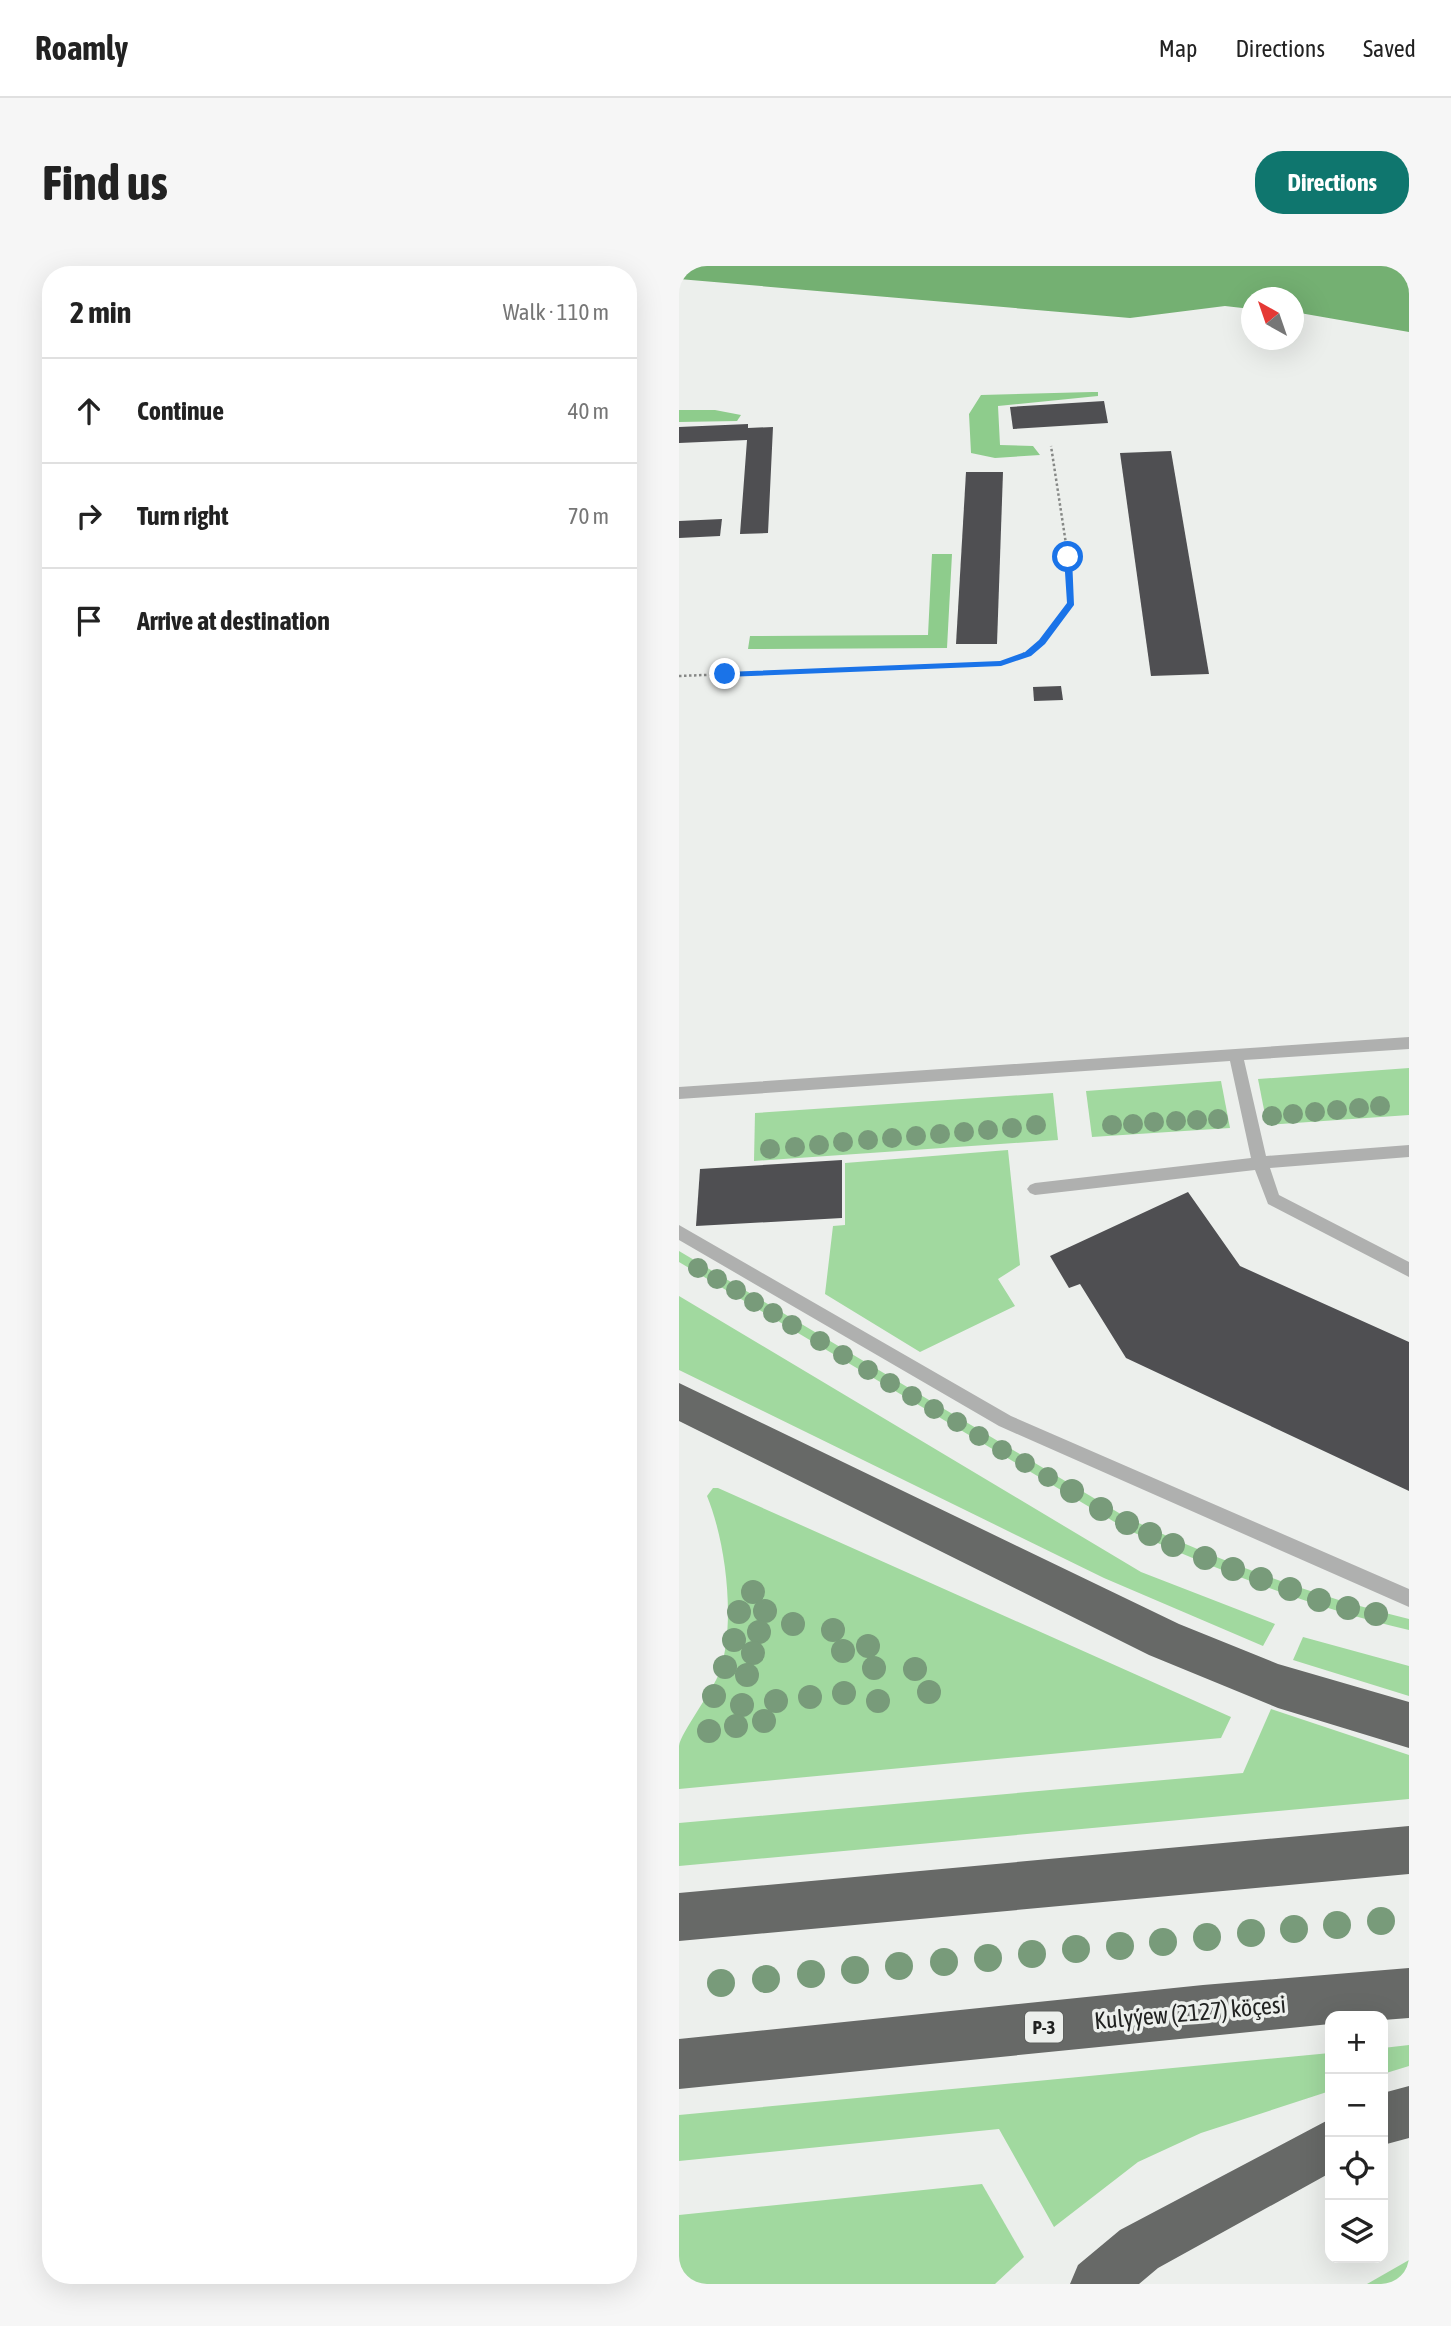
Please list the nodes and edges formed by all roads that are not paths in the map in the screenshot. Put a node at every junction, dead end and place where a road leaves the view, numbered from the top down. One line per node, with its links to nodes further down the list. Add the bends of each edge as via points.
1 (1409, 1043): 2 (lane)
2 (1235, 1054): 3 (lane); 5 (lane)
3 (679, 1093)
4 (1409, 1151): 5 (lane)
5 (1260, 1163): 6 (lane); 8 (lane, via 1273,1199)
6 (1035, 1189)
7 (679, 1232): 10 (lane, via 1005,1421)
8 (1409, 1270)
9 (679, 1401): 11 (highway, via 1165,1640 1278,1686)
10 (1409, 1598)
11 (1409, 1725)
12 (1409, 1850): 13 (highway)
13 (679, 1917)
14 (1409, 1993): 15 (highway, Kulyýew (2127) köçesi / P-3)
15 (679, 2064)
16 (1409, 2112): 17 (highway)
17 (1388, 2118)
18 (1325, 2148): 19 (highway, via 1139,2249)
19 (1097, 2284)

